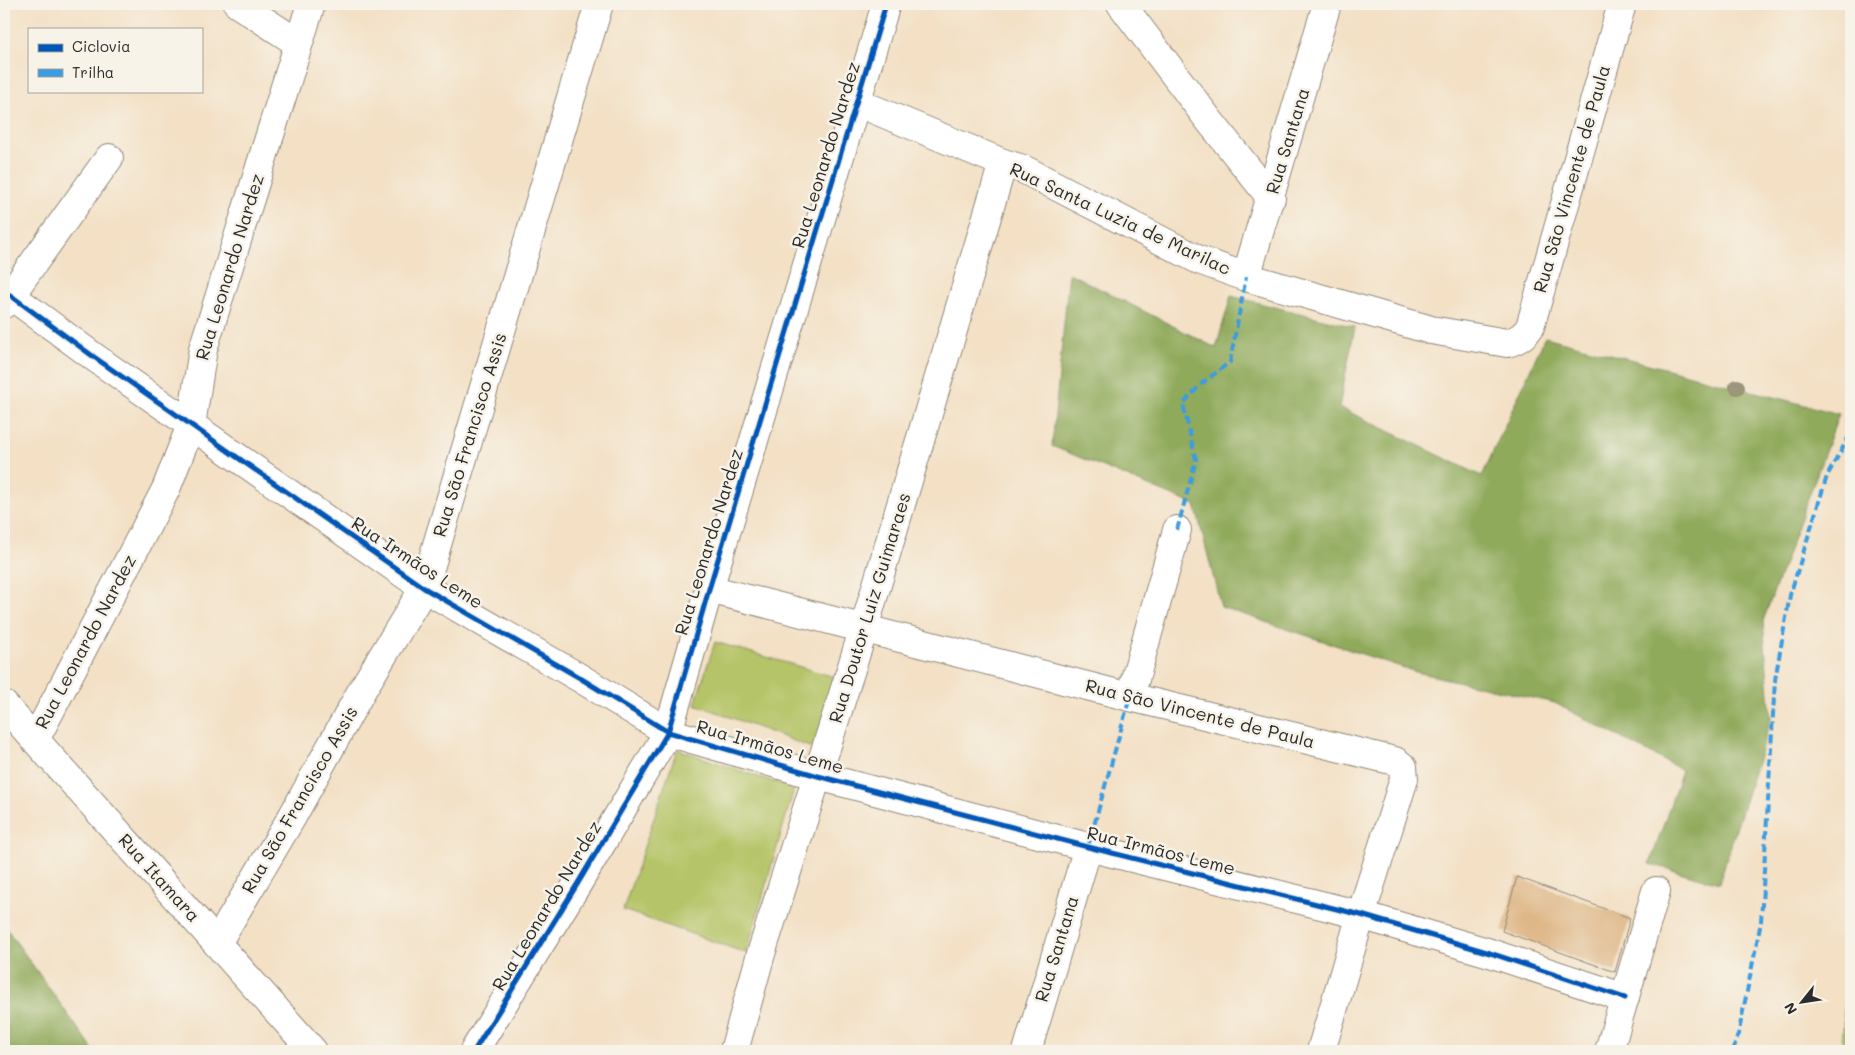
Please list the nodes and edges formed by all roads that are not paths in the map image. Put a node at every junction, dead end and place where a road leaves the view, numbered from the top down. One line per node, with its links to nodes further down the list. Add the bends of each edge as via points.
1 (238, 4): 8 (street)
2 (311, 4): 8 (street, Rua Leonardo Nardez)
3 (599, 4): 18 (street, Rua São Francisco Assis)
4 (886, 4): 9 (street, Rua Leonardo Nardez)
5 (1121, 4): 12 (street)
6 (1327, 4): 12 (street, Rua Santana)
7 (1622, 4): 15 (street, Rua São Vincente de Paula, via 1530,327 1524,335)
8 (298, 43): 16 (street, Rua Leonardo Nardez, via 203,349)
9 (856, 102): 11 (street, Rua Santa Luzia de Marilac); 19 (street, Rua Leonardo Nardez)
10 (109, 158): 14 (street)
11 (1003, 163): 13 (street, Rua Santa Luzia de Marilac, via 1045,179 1199,260); 20 (street, Rua Doutor Luiz Guimaraes)
12 (1271, 198): 13 (street, Rua Santana)
13 (1246, 277): 15 (street, Rua Santa Luzia de Marilac, via 1431,330)
14 (7, 300): 16 (street, Rua Irmãos Leme)
15 (1507, 343)
16 (191, 425): 18 (street, Rua Irmãos Leme); 24 (street, Rua Leonardo Nardez, via 166,489)
17 (1177, 530): 21 (street)
18 (424, 588): 23 (street, Rua Irmãos Leme); 29 (street, Rua São Francisco Assis)
19 (709, 589): 20 (street, Rua São Vincente de Paula); 23 (street, Rua Leonardo Nardez)
20 (864, 628): 21 (street, Rua São Vincente de Paula); 25 (street, Rua Doutor Luiz Guimaraes)
21 (1130, 697): 28 (street, Rua São Vincente de Paula, via 1395,761 1403,767 1404,779)
22 (4, 706): 24 (street, Rua Itamara)
23 (668, 732): 25 (street, Rua Irmãos Leme); 32 (street, Rua Leonardo Nardez)
24 (35, 740): 29 (street, Rua Itamara)
25 (818, 776): 26 (street, Rua Irmãos Leme); 33 (street, Rua Doutor Luiz Guimaraes, via 760,956)
26 (1088, 847): 28 (street, Rua Irmãos Leme); 34 (street, Rua Santana)
27 (1656, 891): 30 (street)
28 (1361, 915): 30 (street, Rua Irmãos Leme); 35 (street, Rua São Vincente de Paula)
29 (217, 943): 31 (street, Rua Itamara)
30 (1625, 998): 36 (street)
31 (313, 1051)
32 (474, 1051)
33 (734, 1051)
34 (1026, 1051)
35 (1321, 1051)
36 (1608, 1051)

